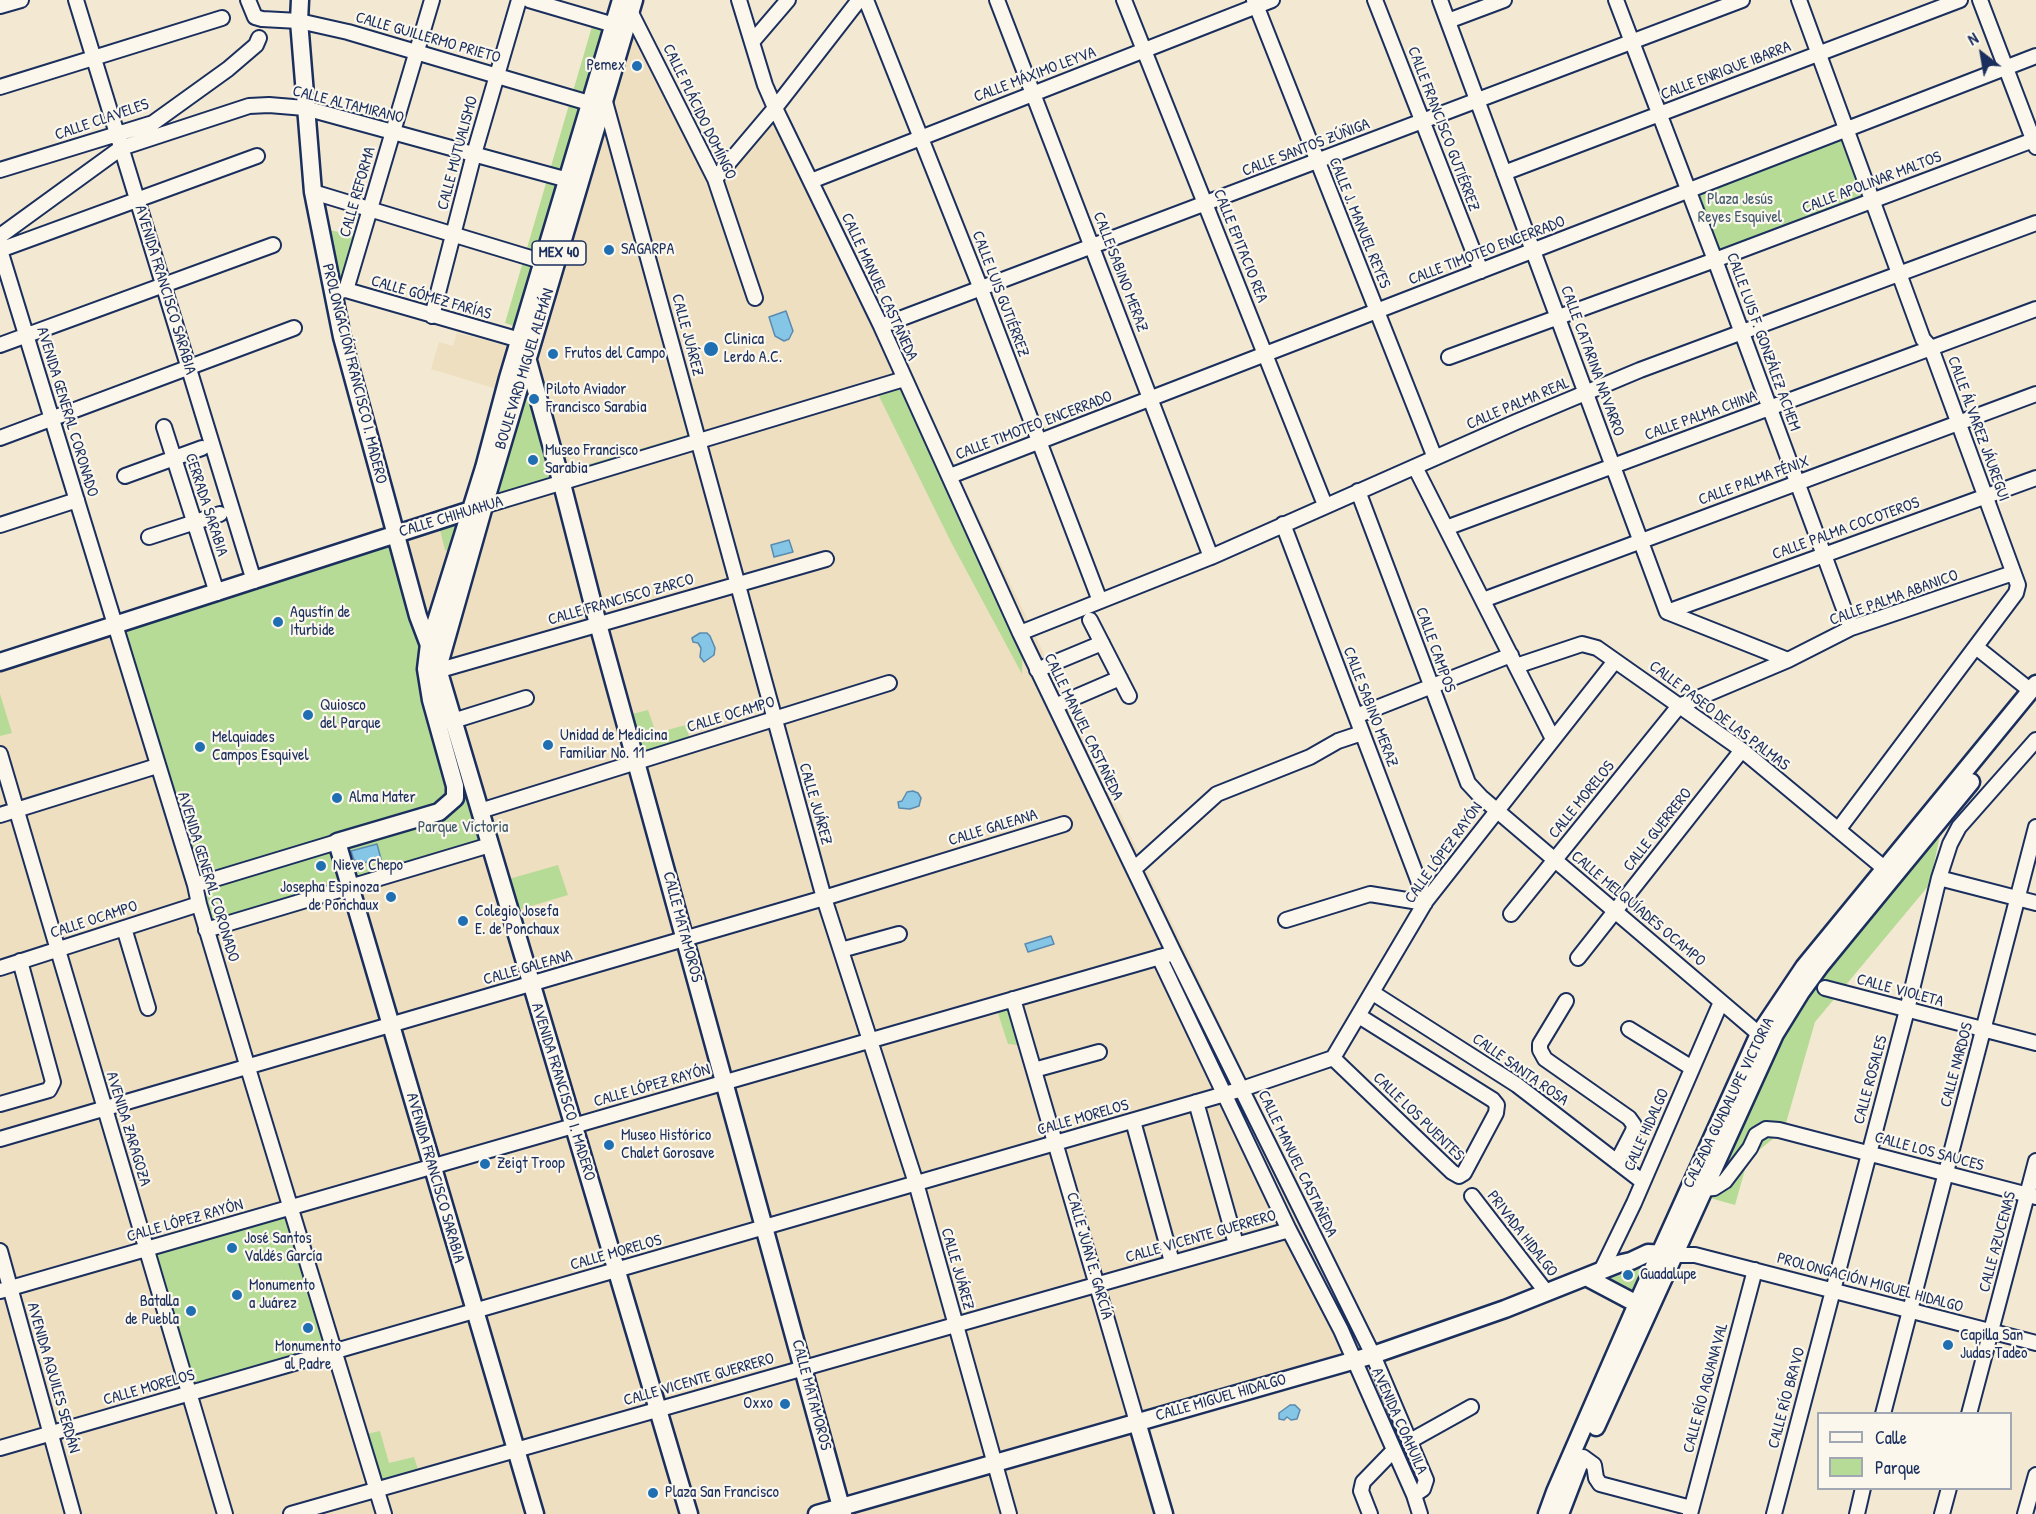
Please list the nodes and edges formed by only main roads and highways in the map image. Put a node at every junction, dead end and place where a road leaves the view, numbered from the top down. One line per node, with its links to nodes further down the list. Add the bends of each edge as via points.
1 (300, 0): 9 (main road, PROLONGACIÓN FRANCISCO I. MADERO, via 298,21 313,192 339,291 342,337)
2 (628, 4): 3 (main road, BOULEVARD MIGUEL ALEMÁN / MEX 40); 3 (main road, BOULEVARD MIGUEL ALEMÁN / MEX 40, via 614,25)
3 (597, 101): 4 (main road, BOULEVARD MIGUEL ALEMÁN / MEX 40, via 568,180); 5 (main road, BOULEVARD MIGUEL ALEMÁN / MEX 40)
4 (520, 340): 5 (main road, CALLE MATAMOROS); 6 (main road, BOULEVARD MIGUEL ALEMÁN / MEX 40)
5 (528, 361): 7 (main road, BOULEVARD MIGUEL ALEMÁN / MEX 40); 18 (main road, CALLE MATAMOROS)
6 (483, 468): 7 (main road, BOULEVARD MIGUEL ALEMÁN / MEX 40); 8 (main road, via 467,500)
7 (476, 508): 8 (main road, CALLE CHIHUAHUA); 10 (main road, BOULEVARD MIGUEL ALEMÁN / MEX 40); 12 (main road, BOULEVARD MIGUEL ALEMÁN / MEX 40)
8 (443, 518): 9 (main road, CALLE CHIHUAHUA)
9 (395, 534): 10 (main road, PROLONGACIÓN FRANCISCO I. MADERO); 11 (main road, CALLE CHIHUAHUA)
10 (429, 644): 12 (main road, BOULEVARD MIGUEL ALEMÁN / MEX 40)
11 (0, 662)
12 (432, 669): 19 (main road, AVENIDA FRANCISCO SARABIA / MEX 40, via 431,700 455,798 439,812 337,842); 20 (main road, AVENIDA FRANCISCO I. MADERO / MEX 40, via 453,721)
13 (2034, 693): 14 (main road, CALZADA GUADALUPE VICTORIA, via 1801,992 1775,1034 1703,1189); 14 (main road, CALZADA GUADALUPE VICTORIA, via 1804,967 1759,1034)
14 (1670, 1248): 15 (main road, CALLE MIGUEL HIDALGO, via 1653,1242); 16 (main road, CALZADA GUADALUPE VICTORIA); 24 (main road, CALZADA GUADALUPE VICTORIA)
15 (1594, 1274): 16 (main road); 17 (main road, CALLE MIGUEL HIDALGO, via 1373,1355)
16 (1637, 1304): 23 (main road, CALZADA GUADALUPE VICTORIA)
17 (1137, 1422): 18 (main road, CALLE MIGUEL HIDALGO); 22 (main road, CALLE JUAN E. GARCÍA)
18 (842, 1511): 21 (main road, CALLE MIGUEL HIDALGO)
19 (535, 1514)
20 (689, 1514)
21 (817, 1514)
22 (1164, 1514)
23 (1547, 1514)
24 (1560, 1514)

